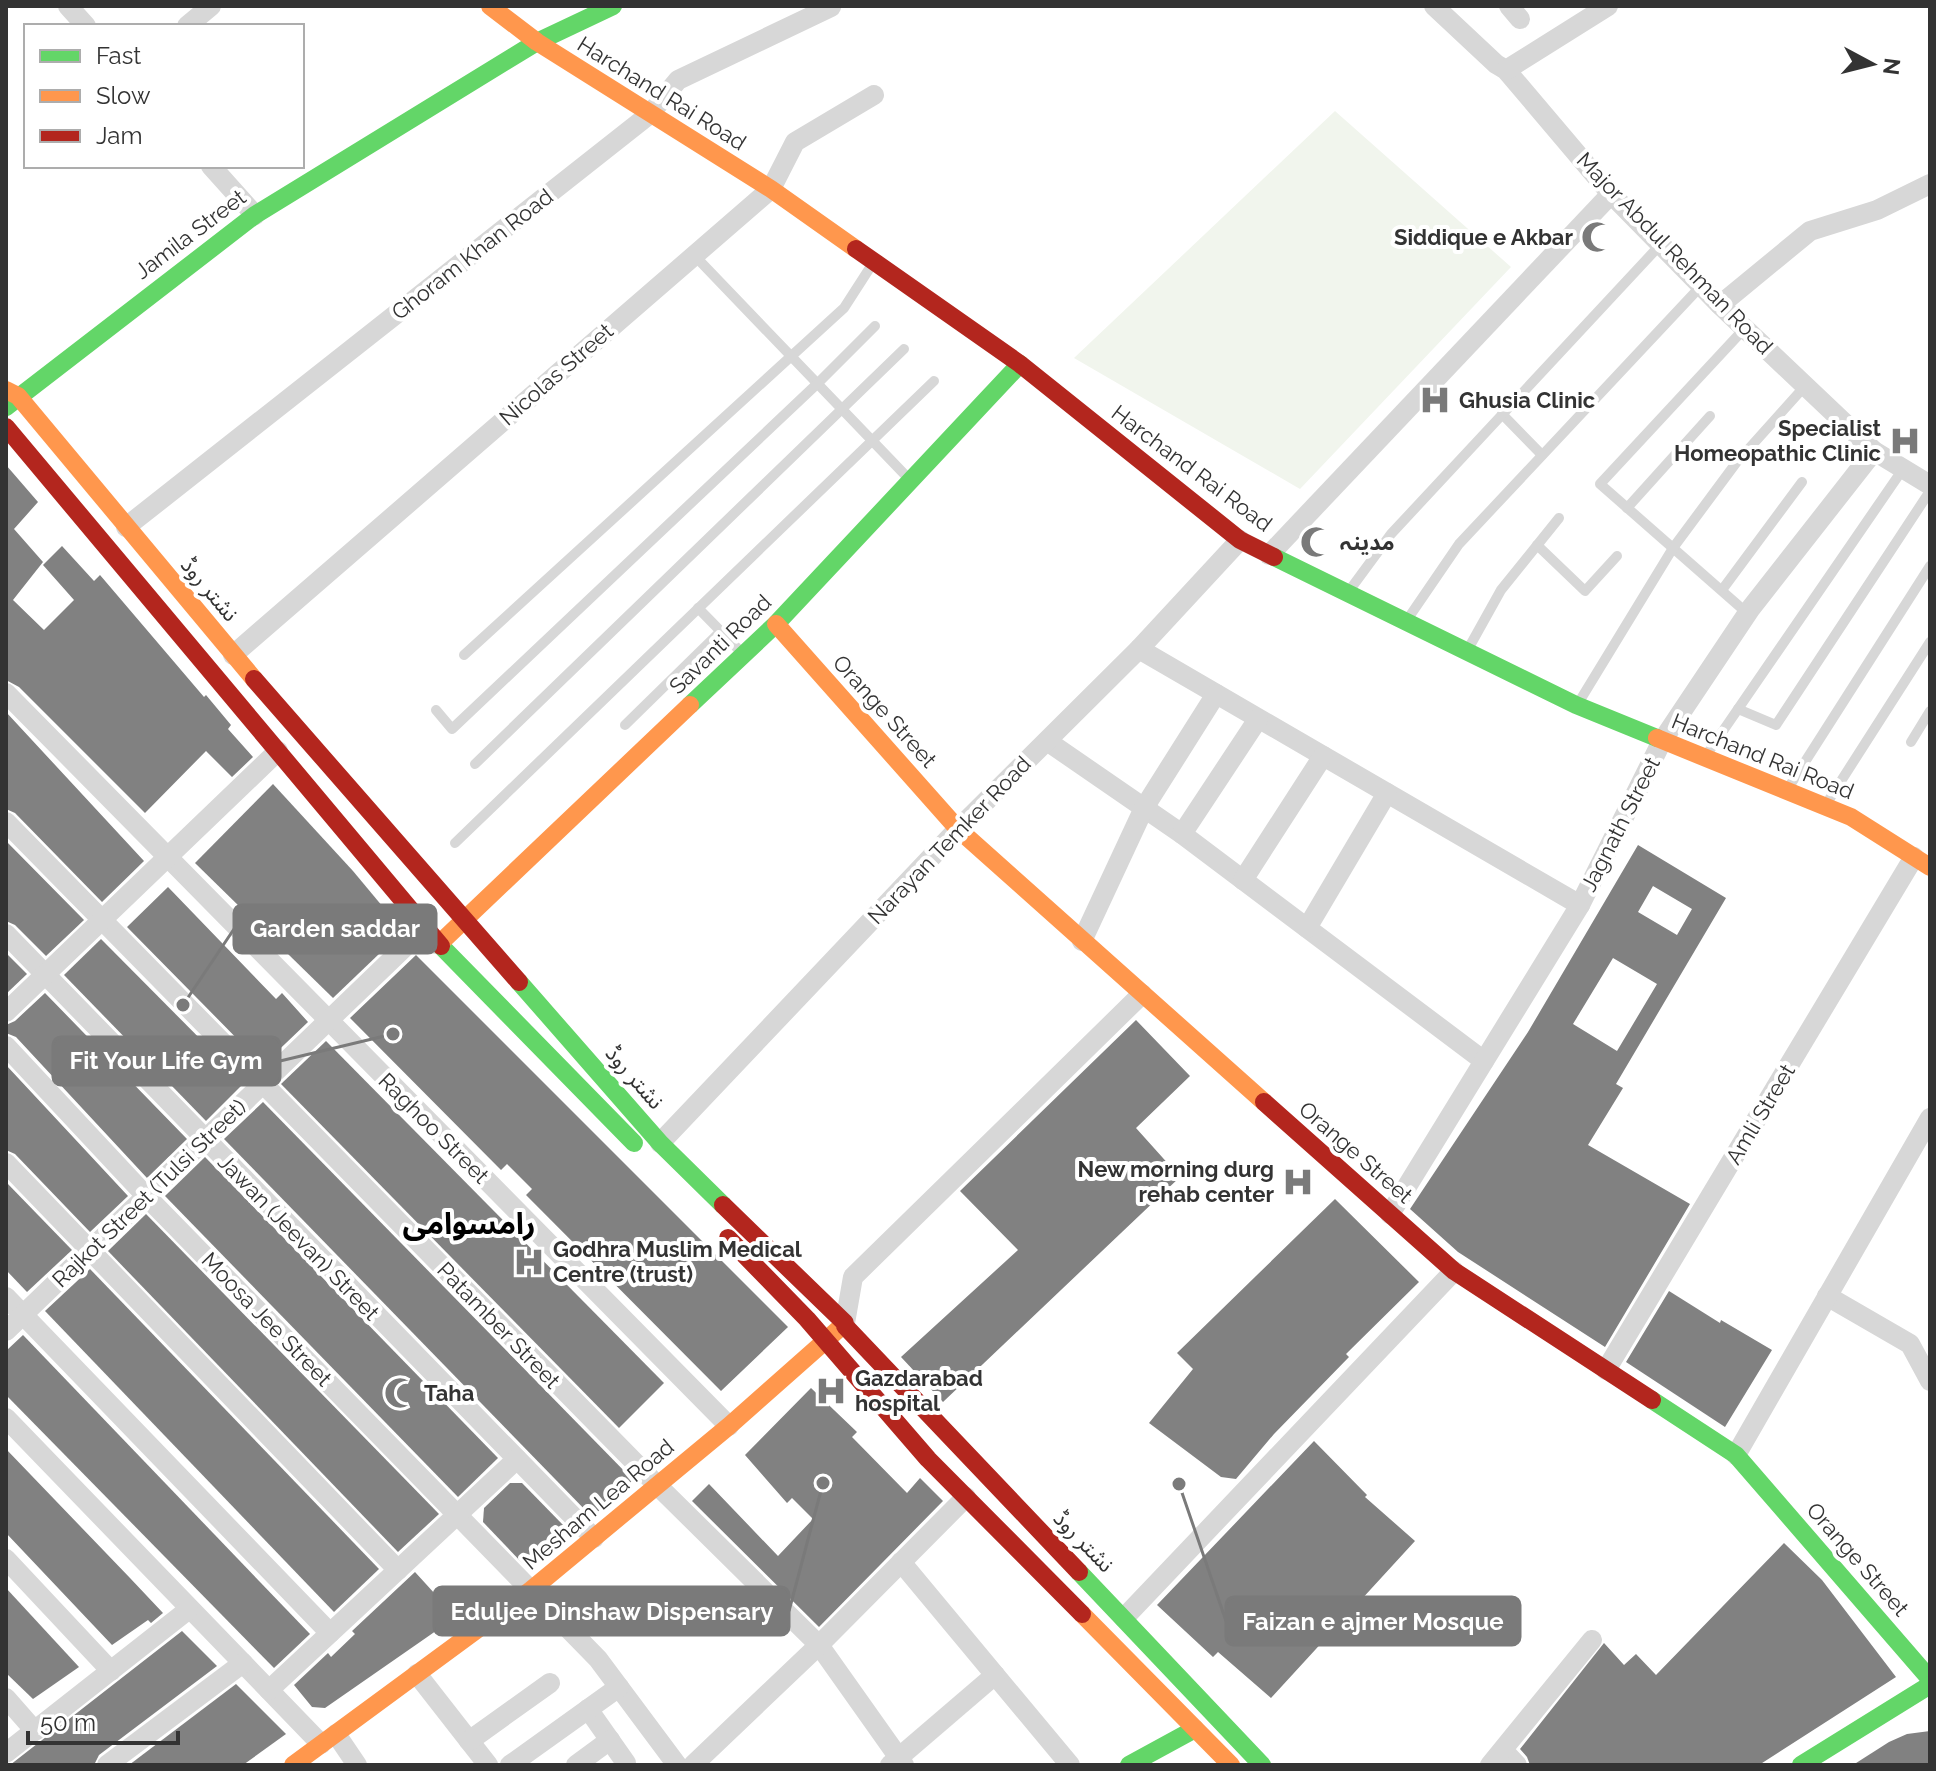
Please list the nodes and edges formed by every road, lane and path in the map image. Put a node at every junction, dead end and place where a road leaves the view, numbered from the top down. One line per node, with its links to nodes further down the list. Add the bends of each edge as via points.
1 (68, 6): 9 (street)
2 (211, 6): 10 (street)
3 (490, 6): 11 (main road, Harchand Rai Road)
4 (578, 6): 11 (main road, Jamila Street)
5 (613, 6): 11 (main road, Jamila Street)
6 (1434, 6): 12 (street, Major Abdul Rehman Road)
7 (1608, 6): 12 (street)
8 (831, 7): 14 (street, Ghoram Khan Road, via 678,80)
9 (84, 24)
10 (189, 24)
11 (530, 37): 14 (main road, Harchand Rai Road); 19 (main road, Jamila Street)
12 (1506, 70): 18 (street, Major Abdul Rehman Road)
13 (874, 95): 17 (street, Nicolas Street, via 795,142)
14 (650, 114): 17 (main road, Harchand Rai Road); 48 (street, Ghoram Khan Road)
15 (213, 168): 19 (street)
16 (1930, 184): 24 (street, via 1877,210 1810,231)
17 (771, 189): 21 (street, Nicolas Street); 22 (main road, Harchand Rai Road)
18 (1611, 194): 20 (street, Major Abdul Rehman Road); 52 (street)
19 (255, 215): 33 (main road, Jamila Street)
20 (1661, 244): 23 (street, Major Abdul Rehman Road); 35 (lane)
21 (694, 255): 28 (lane); 65 (street, Nicolas Street)
22 (874, 261): 28 (lane, via 844,308); 29 (main road, Harchand Rai Road)
23 (1701, 286): 24 (street, Major Abdul Rehman Road); 40 (lane)
24 (1720, 305): 26 (street, Major Abdul Rehman Road)
25 (875, 326): 31 (lane)
26 (1745, 328): 32 (street, Major Abdul Rehman Road); 46 (lane, via 1600,484)
27 (904, 349): 34 (lane)
28 (792, 355): 31 (lane); 66 (lane)
29 (1020, 364): 42 (main road, Savanti Road); 49 (main road, Harchand Rai Road)
30 (934, 381): 38 (lane)
31 (818, 383): 34 (lane); 72 (lane, via 452,729)
32 (1805, 386): 39 (street, Major Abdul Rehman Road); 51 (lane, via 1736,463)
33 (10, 397): 48 (main road, نشتر روڈ)
34 (843, 409): 38 (lane); 82 (lane)
35 (1502, 414): 40 (lane); 56 (lane, via 1391,534)
36 (1710, 416): 46 (lane)
37 (6, 427): 79 (main road, نشتر روڈ)
38 (873, 440): 42 (lane); 57 (lane)
39 (1874, 451): 41 (street, Major Abdul Rehman Road); 58 (street, Jagnath Street)
40 (1542, 455): 59 (lane, via 1459,544)
41 (1903, 469): 44 (street, Major Abdul Rehman Road); 71 (lane)
42 (911, 480): 60 (main road, Savanti Road)
43 (1802, 482): 55 (lane)
44 (1930, 485)
45 (1930, 491): 71 (lane, via 1776,725)
46 (1627, 508): 51 (lane)
47 (1559, 518): 50 (lane)
48 (126, 527): 65 (main road, نشتر روڈ)
49 (1240, 540): 52 (main road, Harchand Rai Road); 63 (street, Narayan Temker Road)
50 (1537, 545): 53 (lane, via 1585,591); 64 (lane, via 1501,590)
51 (1673, 548): 55 (lane); 70 (lane)
52 (1269, 555): 56 (main road, Harchand Rai Road)
53 (1617, 556)
54 (1930, 566): 83 (lane)
55 (1722, 590): 58 (lane)
56 (1348, 593): 59 (main road, Harchand Rai Road)
57 (698, 608): 61 (lane); 90 (lane)
58 (1747, 613): 77 (street, Jagnath Street)
59 (1406, 622): 64 (main road, Harchand Rai Road)
60 (776, 624): 67 (main road, Savanti Road); 88 (main road, Orange Street)
61 (721, 631): 67 (lane); 75 (lane)
62 (1930, 642): 85 (lane)
63 (1139, 649): 69 (street); 76 (street, Narayan Temker Road)
64 (1467, 652): 70 (main road, Harchand Rai Road)
65 (233, 655): 96 (main road, نشتر روڈ)
66 (464, 655)
67 (744, 655): 96 (main road, Savanti Road)
68 (6, 693): 91 (street, Raghoo Street)
69 (1216, 694): 74 (street); 86 (street)
70 (1576, 705): 77 (main road, Harchand Rai Road)
71 (1738, 709): 81 (lane)
72 (436, 710)
73 (1930, 711): 78 (lane)
74 (1258, 719): 80 (street); 89 (street)
75 (625, 725)
76 (1047, 741): 86 (street); 88 (street, Narayan Temker Road)
77 (1662, 741): 81 (main road, Harchand Rai Road); 94 (street, Jagnath Street)
78 (1911, 742)
79 (278, 751): 91 (street); 100 (main road, نشتر روڈ)
80 (1323, 756): 84 (street); 93 (street)
81 (1705, 758): 83 (main road, Harchand Rai Road)
82 (475, 764)
83 (1787, 791): 85 (main road, Harchand Rai Road)
84 (1387, 793): 94 (street); 97 (street)
85 (1825, 807): 92 (main road, Harchand Rai Road)
86 (1144, 808): 89 (street); 99 (street)
87 (6, 822): 95 (street, Patamber Street)
88 (958, 829): 99 (main road, Orange Street); 110 (street, Narayan Temker Road)
89 (1182, 834): 93 (street)
90 (455, 843)
91 (167, 858): 95 (street); 104 (street, Raghoo Street)
92 (1924, 860): 123 (street, Amli Street)
93 (1243, 880): 97 (street)
94 (1580, 905): 106 (street, Jagnath Street)
95 (102, 920): 101 (street); 107 (street, Patamber Street)
96 (464, 921): 100 (main road, Savanti Road); 110 (main road, نشتر روڈ)
97 (1307, 928): 106 (street)
98 (6, 934): 101 (street, Jawan (Jeevan) Street)
99 (1082, 941): 102 (main road, Orange Street)
100 (439, 944): 104 (street, Rajkot Street (Tulsi Street), via 410,942); 110 (main road, نشتر روڈ)
101 (45, 975): 103 (street); 109 (street, Jawan (Jeevan) Street)
102 (1142, 994): 113 (main road, Orange Street); 120 (street, via 853,1277)
103 (6, 1012)
104 (328, 1021): 107 (street, Rajkot Street (Tulsi Street)); 126 (street, Raghoo Street)
105 (6, 1046): 112 (street, Moosa Jee Street)
106 (1484, 1061): 113 (street, Jagnath Street)
107 (262, 1084): 109 (street, Rajkot Street (Tulsi Street)); 129 (street, Patamber Street)
108 (1930, 1118): 117 (street)
109 (204, 1140): 112 (street, Rajkot Street (Tulsi Street)); 128 (street, Jawan (Jeevan) Street)
110 (656, 1151): 120 (main road, نشتر روڈ)
111 (6, 1163): 115 (street)
112 (146, 1196): 115 (street, Rajkot Street (Tulsi Street)); 131 (street, Moosa Jee Street)
113 (1390, 1214): 116 (main road, Orange Street)
114 (718, 1228): 122 (main road)
115 (89, 1250): 119 (street, Rajkot Street (Tulsi Street)); 135 (street)
116 (1454, 1271): 123 (main road, Orange Street); 138 (street)
117 (1827, 1296): 124 (street, via 1910,1344); 127 (street)
118 (6, 1297): 119 (street)
119 (23, 1314): 121 (street, Rajkot Street (Tulsi Street)); 139 (street)
120 (845, 1323): 122 (main road, Mesham Lea Road); 138 (main road, نشتر روڈ)
121 (6, 1331)
122 (826, 1342): 126 (main road, Mesham Lea Road); 130 (main road)
123 (1606, 1370): 127 (main road, Orange Street)
124 (1930, 1381)
125 (6, 1418): 137 (street)
126 (729, 1426): 129 (main road, Mesham Lea Road)
127 (1736, 1455): 146 (main road, Orange Street)
128 (517, 1459): 131 (street); 132 (street, Jawan (Jeevan) Street)
129 (657, 1485): 132 (main road, Mesham Lea Road); 141 (street, Patamber Street)
130 (966, 1497): 134 (street); 152 (main road)
131 (457, 1514): 135 (street); 136 (street, Moosa Jee Street)
132 (594, 1538): 136 (main road, Mesham Lea Road)
133 (6, 1559): 143 (street)
134 (901, 1562): 141 (street); 145 (street)
135 (398, 1570): 139 (street)
136 (531, 1590): 144 (main road, Mesham Lea Road); 148 (street, Moosa Jee Street)
137 (188, 1610): 142 (street); 143 (street)
138 (1124, 1618): 172 (main road, نشتر روڈ)
139 (330, 1633): 149 (street)
140 (1592, 1640): 158 (street)
141 (819, 1645): 159 (street, Patamber Street); 168 (street)
142 (243, 1663): 149 (street); 161 (street)
143 (111, 1671): 153 (street)
144 (417, 1674): 154 (main road, Mesham Lea Road); 156 (street)
145 (995, 1675): 159 (street); 169 (street)
146 (1930, 1682): 174 (main road)
147 (550, 1683): 156 (street)
148 (619, 1687): 151 (street); 167 (street, Moosa Jee Street)
149 (269, 1690): 154 (street)
150 (6, 1698): 153 (street)
151 (588, 1709): 155 (street); 165 (street)
152 (1195, 1729): 170 (main road); 171 (main road)
153 (35, 1731): 157 (street)
154 (328, 1739): 162 (main road, Mesham Lea Road); 163 (street)
155 (610, 1740): 160 (street); 166 (street)
156 (469, 1741): 164 (street)
157 (6, 1753)
158 (1496, 1757): 173 (street)
159 (897, 1762)
160 (626, 1763)
161 (107, 1765)
162 (293, 1765)
163 (357, 1765)
164 (488, 1765)
165 (510, 1765)
166 (576, 1765)
167 (677, 1765)
168 (693, 1765)
169 (1070, 1765)
170 (1129, 1765)
171 (1231, 1765)
172 (1262, 1765)
173 (1517, 1765)
174 (1801, 1765)

